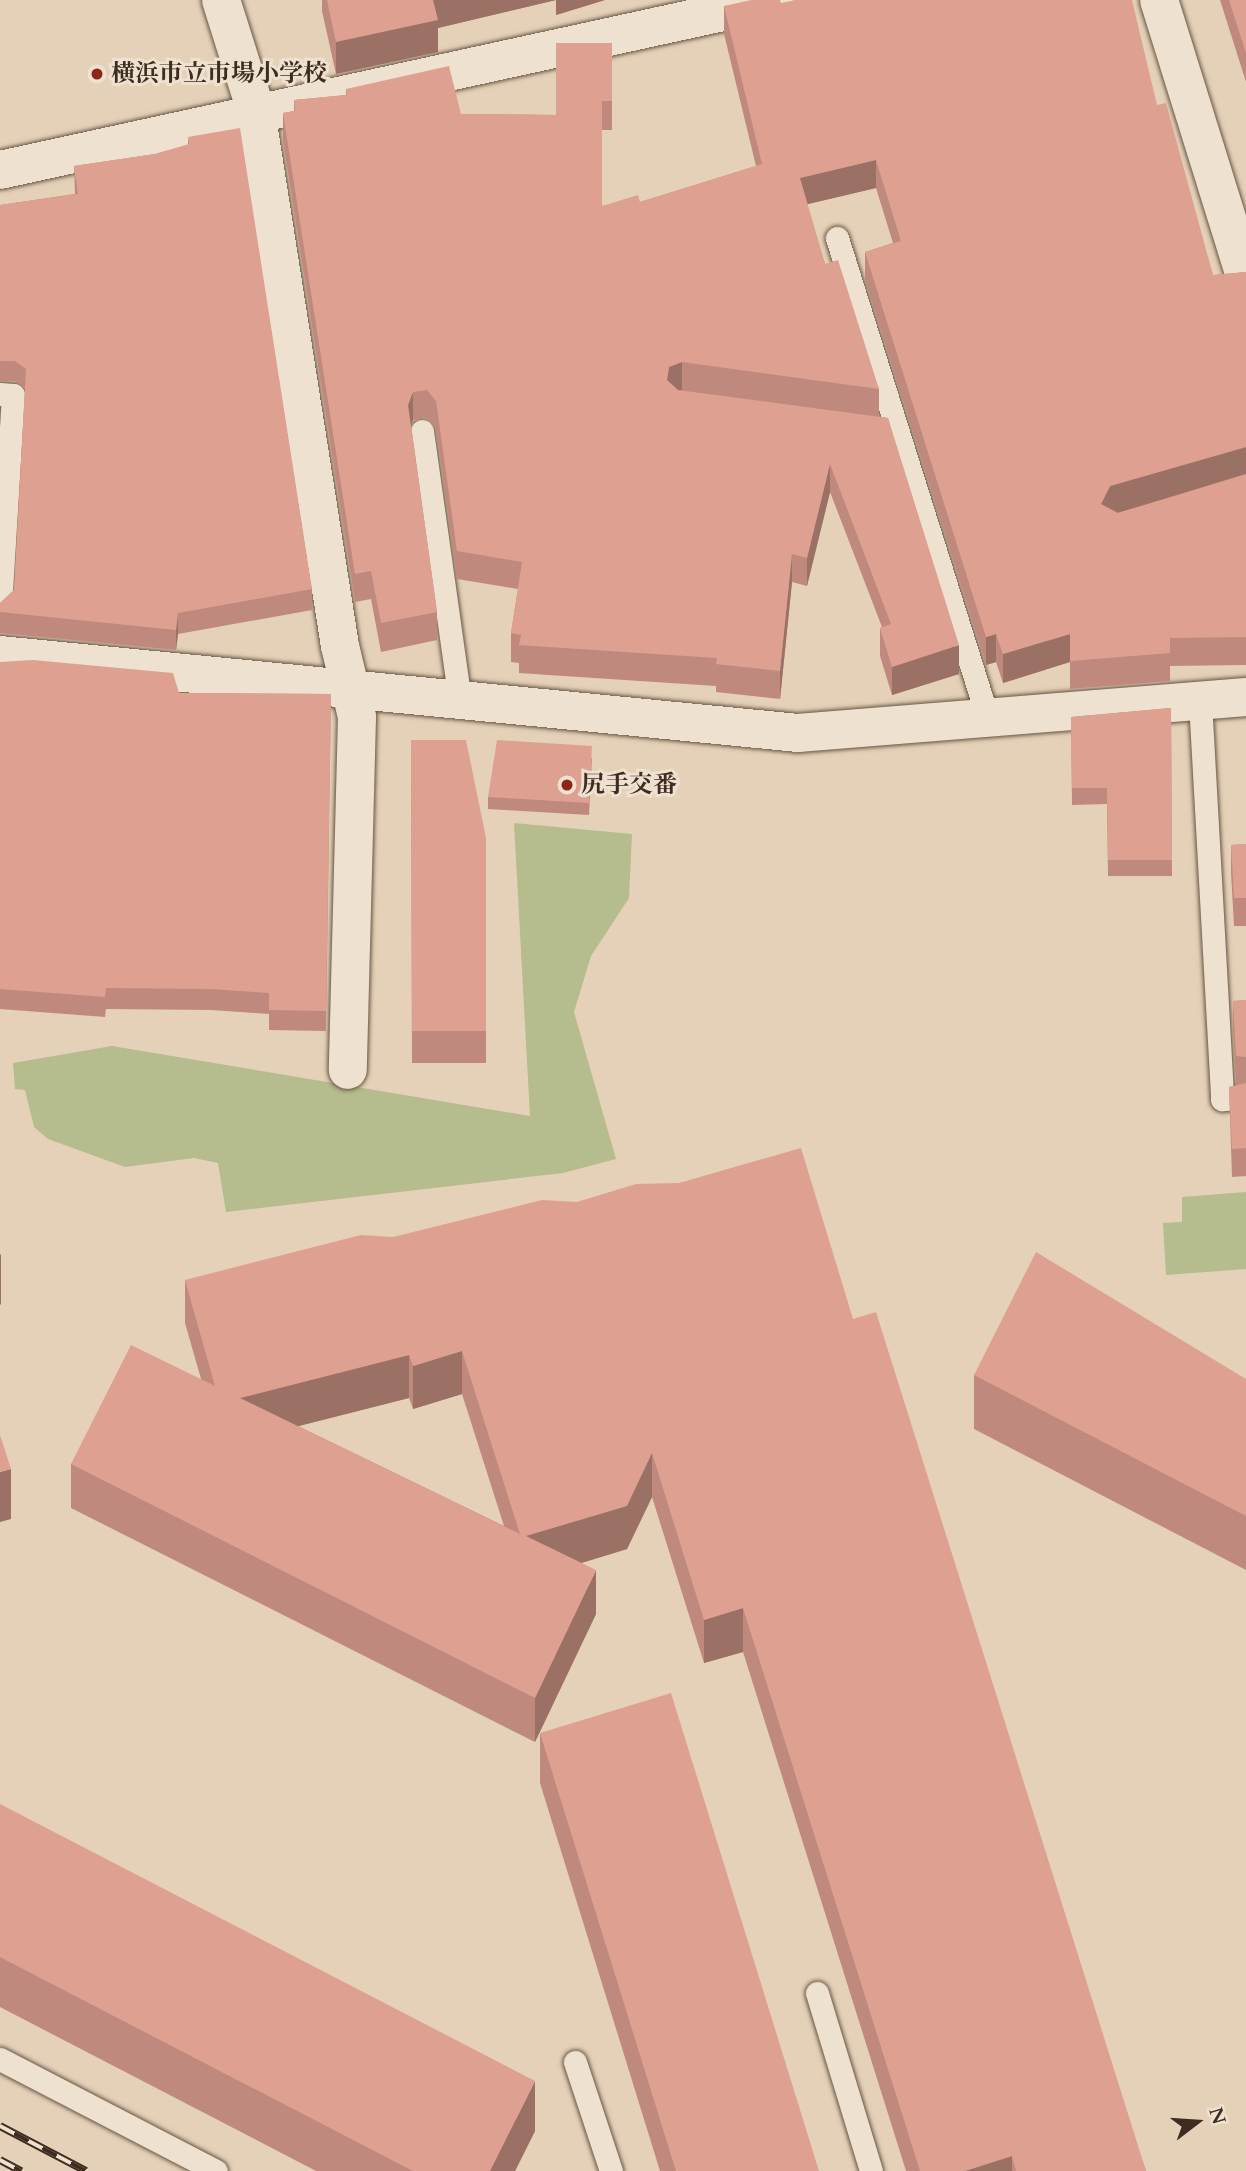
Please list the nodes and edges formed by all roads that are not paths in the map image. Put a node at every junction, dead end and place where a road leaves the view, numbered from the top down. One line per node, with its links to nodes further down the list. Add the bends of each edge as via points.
1 (221, 0): 4 (street)
2 (778, 0): 4 (street)
3 (1159, 0): 7 (street)
4 (256, 111): 5 (street); 14 (street)
5 (0, 170)
6 (837, 237): 11 (lane)
7 (1246, 279)
8 (0, 394): 12 (lane, via 13,395)
9 (871, 430): 11 (lane)
10 (422, 431): 16 (lane)
11 (898, 434): 18 (lane)
12 (0, 610)
13 (0, 655): 14 (street)
14 (347, 687): 16 (street); 19 (street, via 357,717)
15 (1246, 697): 17 (street)
16 (460, 701): 18 (street, via 798,733)
17 (1200, 701): 18 (street); 20 (lane, via 1222,1099)
18 (989, 722)
19 (348, 1070)
20 (1246, 1098)
21 (817, 1993): 26 (lane)
22 (0, 2059): 24 (lane)
23 (575, 2062): 25 (lane)
24 (216, 2171)
25 (611, 2171)
26 (871, 2171)

